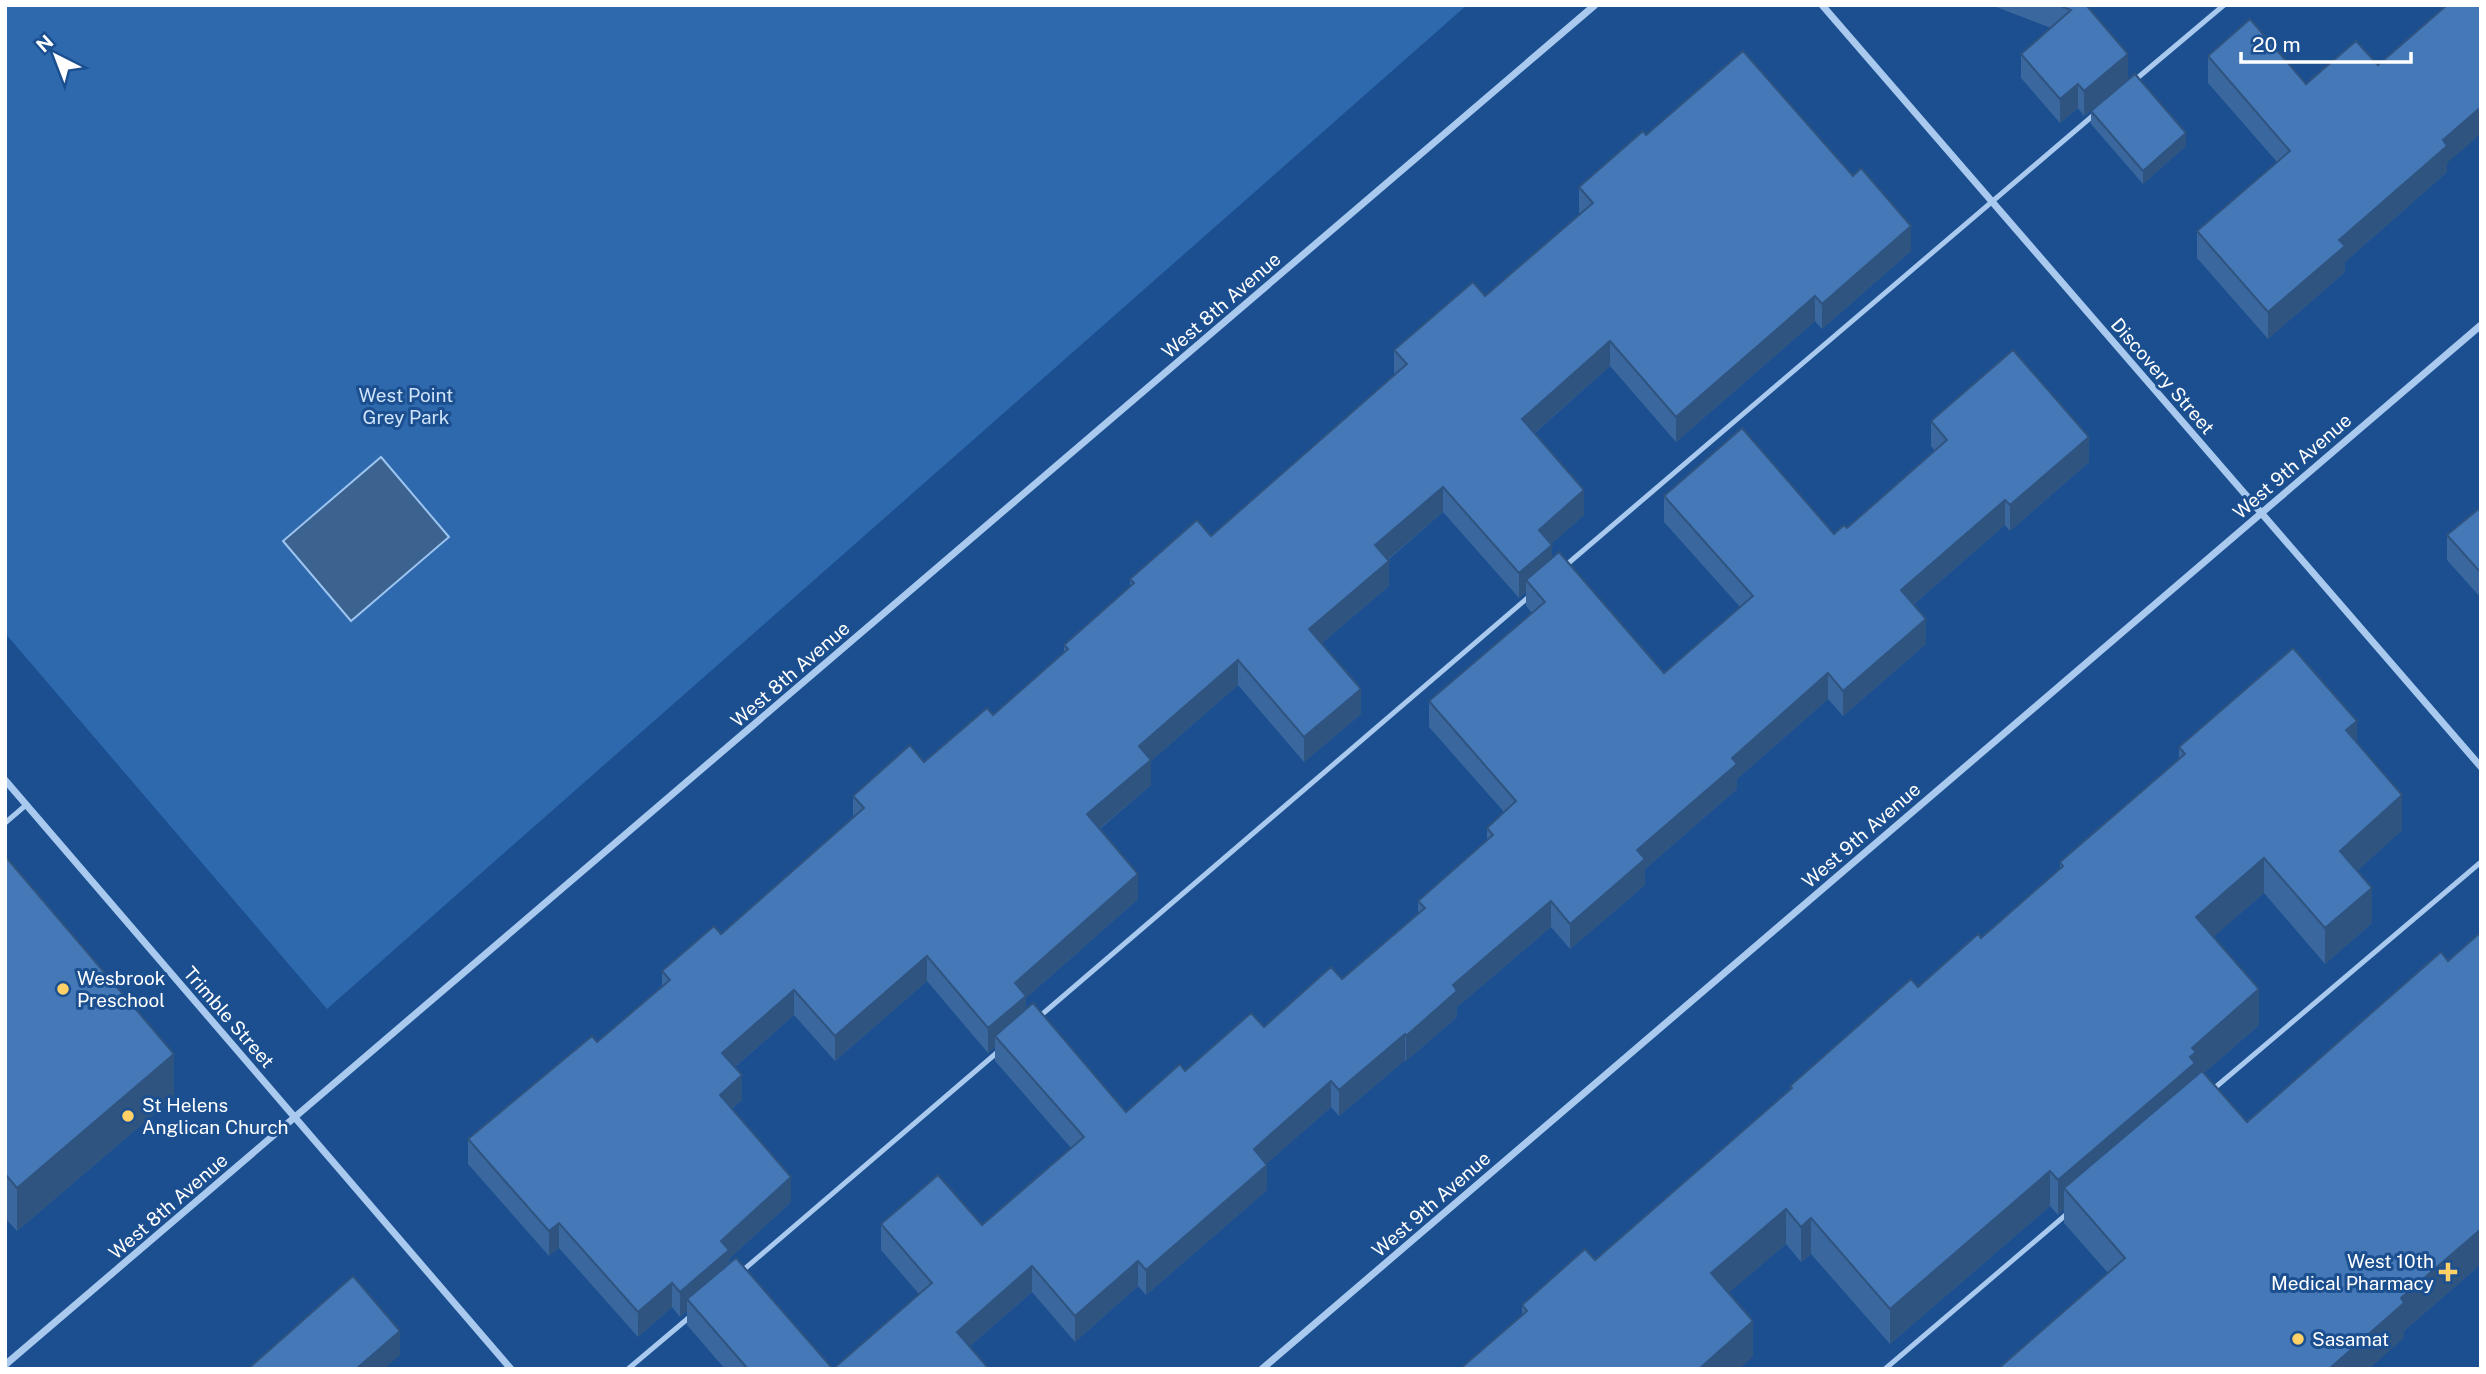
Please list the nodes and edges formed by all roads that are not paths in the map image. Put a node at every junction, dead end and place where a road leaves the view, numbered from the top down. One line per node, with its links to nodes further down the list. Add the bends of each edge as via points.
1 (1595, 5): 19 (street, West 8th Avenue)
2 (1822, 5): 6 (street, Discovery Street)
3 (2224, 5): 4 (lane)
4 (2132, 83)
5 (2101, 109): 6 (lane)
6 (1991, 201): 8 (street, Discovery Street); 9 (lane)
7 (2481, 325): 8 (street, West 9th Avenue)
8 (2262, 514): 11 (street, Discovery Street); 26 (street, West 9th Avenue)
9 (1556, 573)
10 (1535, 591): 16 (lane)
11 (2481, 767)
12 (5, 780): 13 (street, Trimble Street)
13 (26, 805): 14 (lane); 19 (street, Trimble Street)
14 (5, 823)
15 (2481, 862): 18 (lane)
16 (1029, 1025)
17 (1008, 1043): 21 (lane)
18 (2204, 1097)
19 (295, 1118): 23 (street, West 8th Avenue); 24 (street, Trimble Street)
20 (2077, 1206): 27 (lane)
21 (734, 1278)
22 (702, 1306): 25 (lane)
23 (5, 1366)
24 (510, 1369)
25 (628, 1369)
26 (1262, 1369)
27 (1885, 1369)

